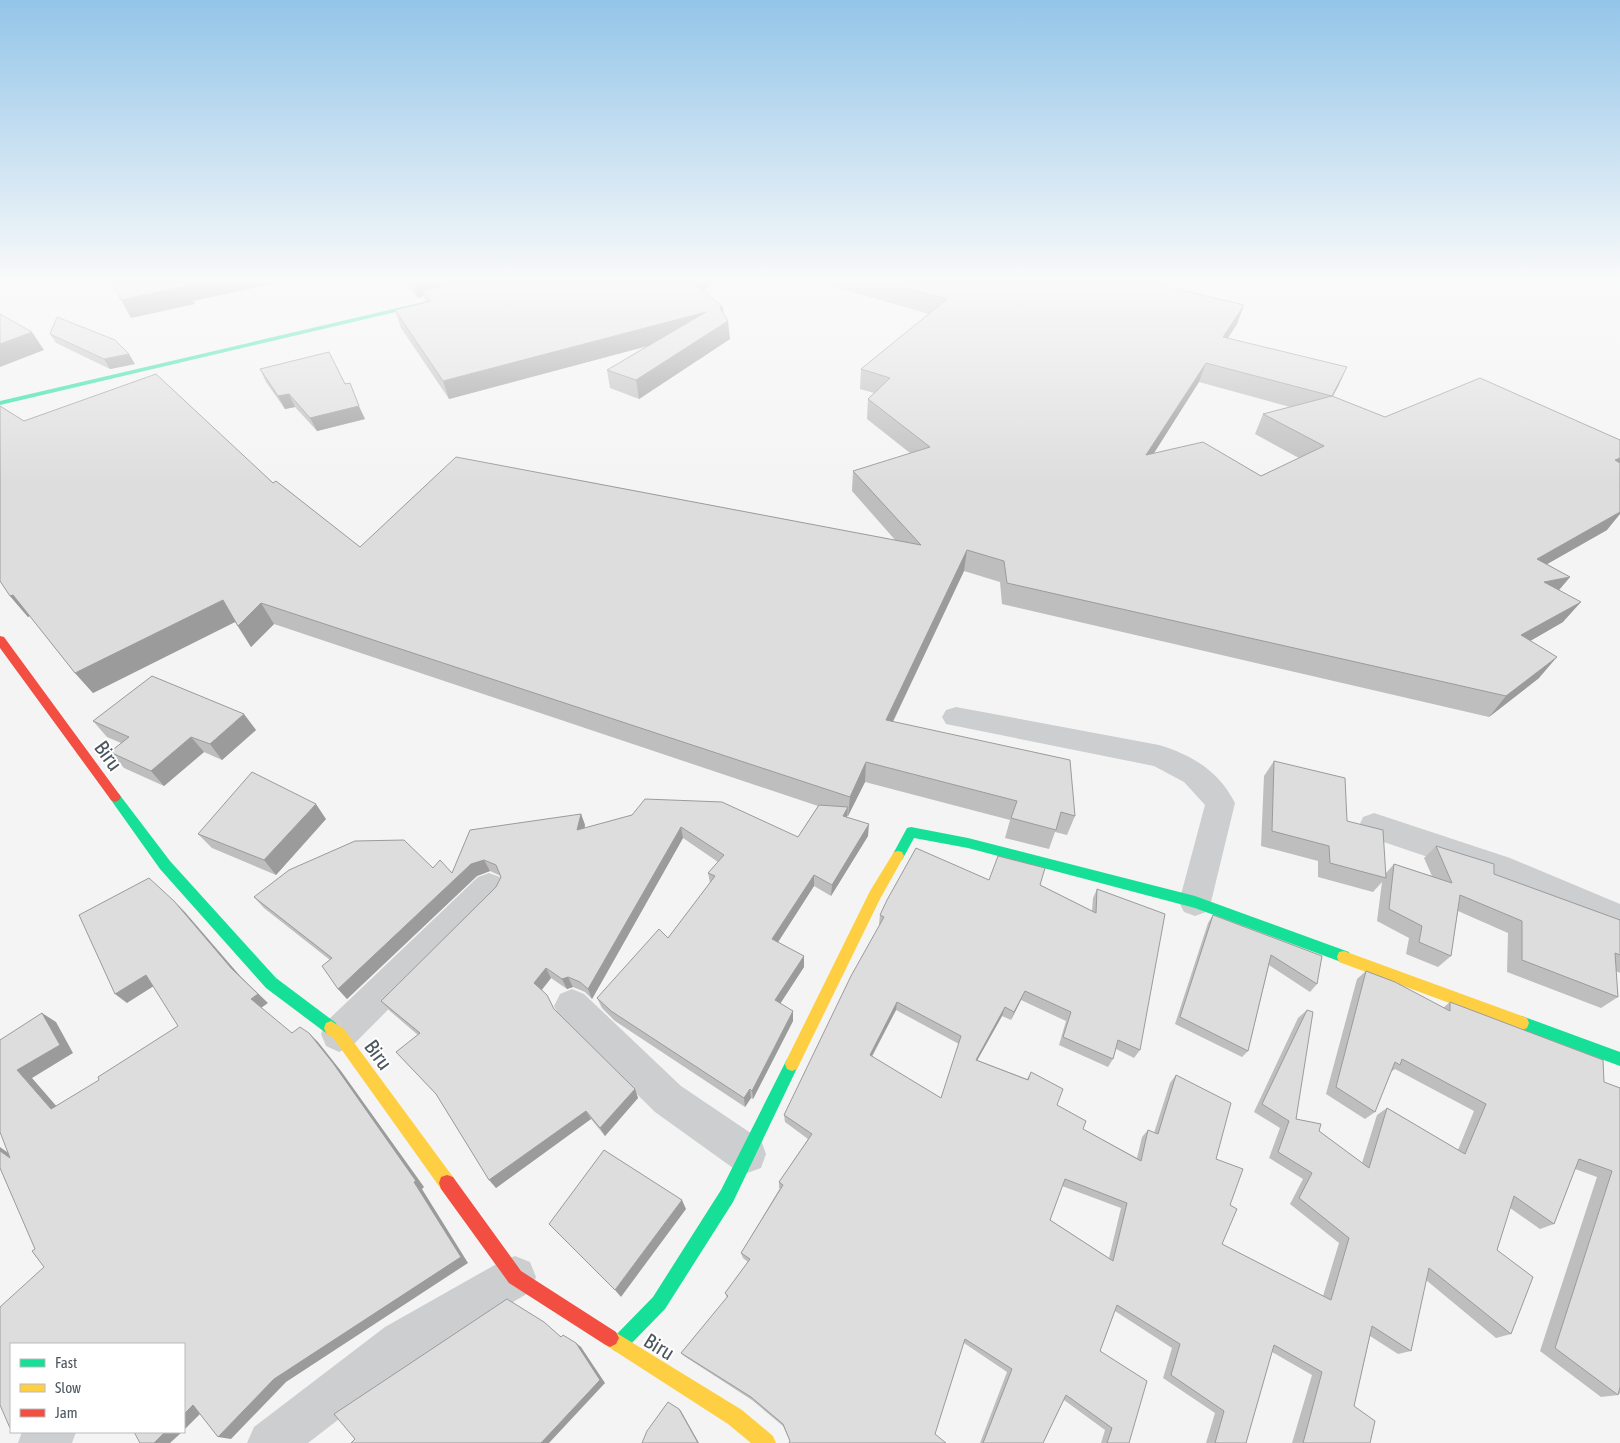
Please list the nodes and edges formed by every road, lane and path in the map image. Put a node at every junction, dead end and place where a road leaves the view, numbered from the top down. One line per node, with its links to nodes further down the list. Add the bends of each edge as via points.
1 (225, 350): 2 (street)
2 (0, 403)
3 (0, 640): 10 (street, Biru, via 165,865 271,983)
4 (956, 717): 7 (street, via 1159,756 1188,768 1203,780 1220,803)
5 (1374, 826): 8 (street, via 1499,868)
6 (489, 887): 10 (street)
7 (1195, 902): 11 (street); 12 (street, via 911,832 875,895)
8 (1620, 919)
9 (572, 1006): 12 (street, via 668,1099)
10 (339, 1034): 13 (street, Biru)
11 (1620, 1059)
12 (747, 1154): 14 (street, via 727,1196 659,1303)
13 (515, 1277): 14 (street, Biru); 17 (street, via 401,1343)
14 (619, 1344): 18 (street, Biru, via 736,1417)
15 (52, 1433): 16 (street)
16 (41, 1443)
17 (270, 1443)
18 (766, 1443)

